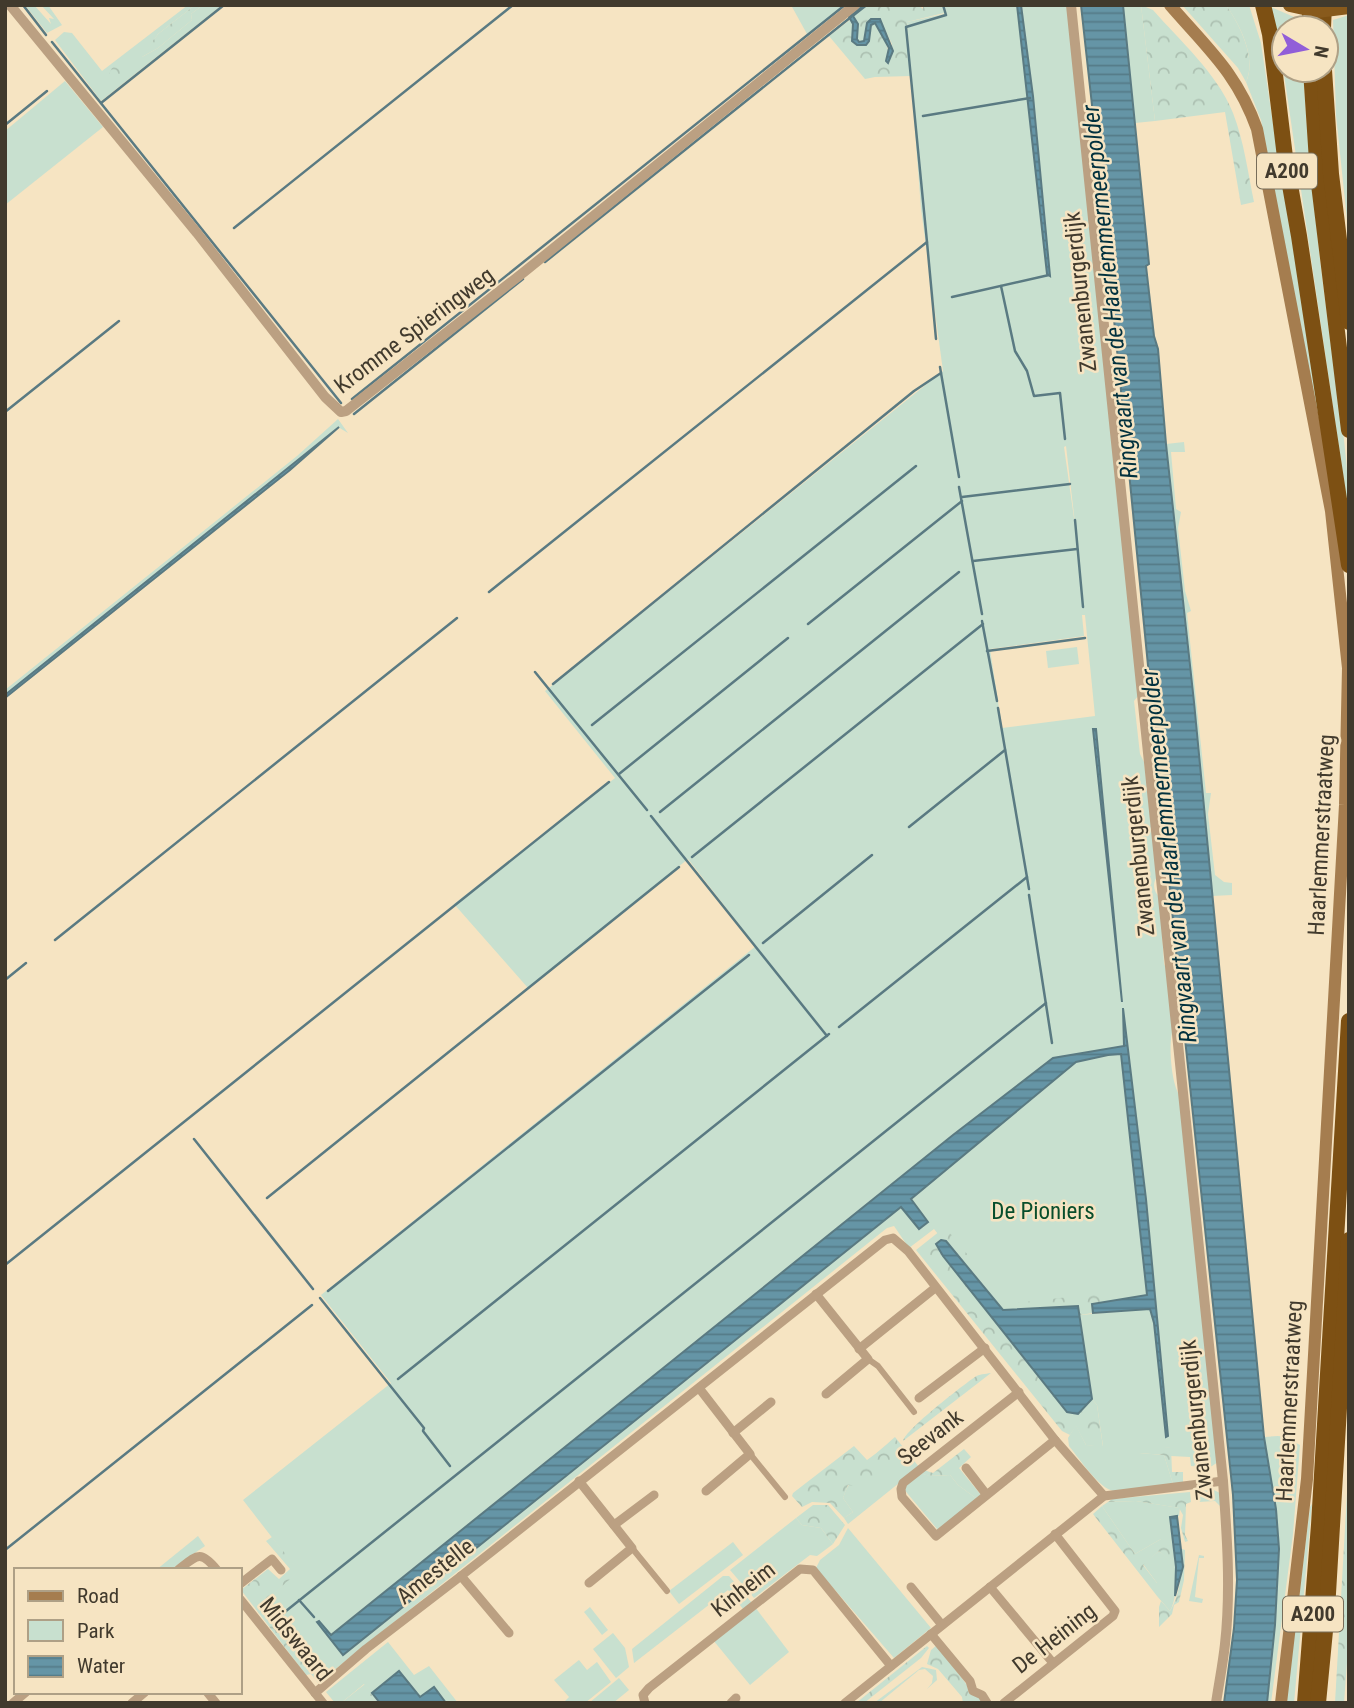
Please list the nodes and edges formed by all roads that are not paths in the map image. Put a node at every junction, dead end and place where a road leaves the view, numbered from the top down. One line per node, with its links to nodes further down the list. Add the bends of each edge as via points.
1 (10, 5): 2 (street, Kromme Spieringweg, via 341,412 524,272)
2 (855, 5)
3 (1072, 5): 35 (street, Zwanenburgerdijk)
4 (1170, 5): 67 (main road, Haarlemmerstraatweg, via 1236,81 1257,129 1331,511 1348,668 1345,805 1307,1479)
5 (1255, 5): 10 (highway)
6 (1263, 5): 9 (highway, A200)
7 (1290, 5): 8 (highway, bridge, via 1317,11)
8 (1349, 7)
9 (1270, 38)
10 (1270, 41)
11 (1276, 84): 16 (highway, A200)
12 (1312, 84): 15 (highway, A200, via 1318,176)
13 (1325, 84): 14 (highway, A200)
14 (1349, 322)
15 (1349, 430)
16 (1349, 565)
17 (1349, 1021): 68 (highway, A200)
18 (1349, 1240): 54 (highway, A200)
19 (935, 1288): 20 (street, Amestelle, via 893,1238); 21 (street); 22 (street)
20 (816, 1294): 22 (street); 24 (street, Amestelle)
21 (985, 1348): 25 (street); 27 (street, Seevank)
22 (859, 1349): 23 (street)
23 (868, 1359): 26 (street); 29 (street)
24 (699, 1388): 30 (street); 34 (street, Amestelle)
25 (1018, 1392): 31 (street); 38 (street, Seevank, via 901,1489 902,1497 936,1536)
26 (826, 1394)
27 (919, 1398)
28 (771, 1402): 30 (street)
29 (914, 1412)
30 (733, 1433): 32 (street)
31 (1055, 1440): 38 (street, Seevank); 39 (street)
32 (750, 1454): 36 (street); 40 (street)
33 (966, 1468): 38 (street, Seevank)
34 (579, 1481): 41 (street); 47 (street, Amestelle)
35 (1223, 1481): 39 (street); 66 (street, Zwanenburgerdijk, via 1228,1594)
36 (706, 1491)
37 (653, 1494): 41 (street)
38 (986, 1494)
39 (1104, 1496): 42 (street)
40 (785, 1497)
41 (614, 1525): 43 (street)
42 (1055, 1534): 51 (street); 58 (street, De Heining, via 1115,1611)
43 (632, 1548): 49 (street); 52 (street)
44 (214, 1566): 45 (street, via 206,1557 197,1556)
45 (181, 1568)
46 (281, 1570): 48 (street, Midswaard, via 272,1559)
47 (461, 1576): 56 (street); 60 (street, Amestelle)
48 (242, 1582)
49 (589, 1583)
50 (911, 1587): 55 (street)
51 (990, 1587): 55 (street); 58 (street)
52 (667, 1591)
53 (242, 1602): 60 (street, Midswaard)
54 (1326, 1610): 69 (highway, A200); 70 (highway, A200)
55 (942, 1625): 57 (street)
56 (509, 1633)
57 (931, 1634): 59 (street); 64 (street)
58 (1053, 1663): 65 (street, De Heining)
59 (891, 1666): 62 (street, Kinheim, via 813,1570 800,1569 649,1688 643,1695); 63 (street)
60 (315, 1693): 61 (street, Midswaard)
61 (323, 1703)
62 (645, 1703)
63 (845, 1703)
64 (987, 1703)
65 (1004, 1703)
66 (1216, 1703)
67 (1281, 1703)
68 (1305, 1703)
69 (1318, 1703)
70 (1327, 1703)

